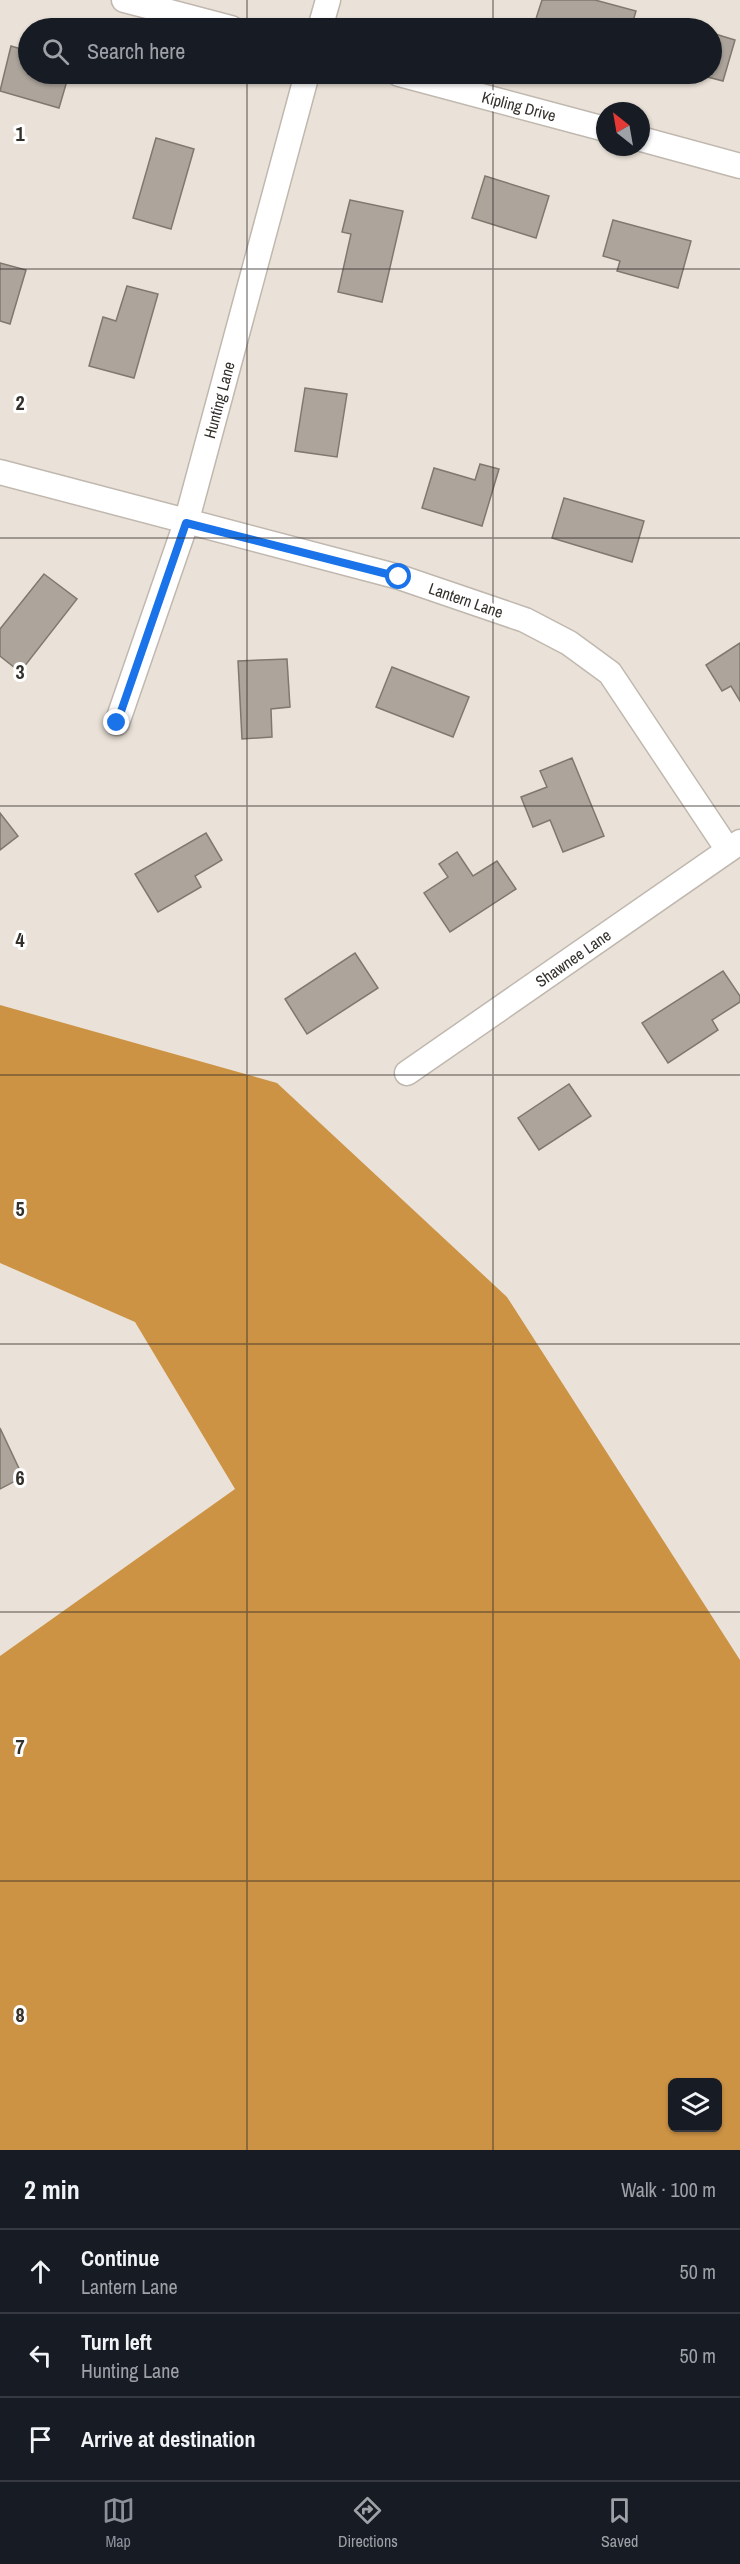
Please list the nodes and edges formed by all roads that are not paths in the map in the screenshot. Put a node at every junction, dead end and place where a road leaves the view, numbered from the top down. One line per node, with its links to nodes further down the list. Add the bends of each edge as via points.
1 (124, 0): 3 (street)
2 (328, 0): 4 (street)
3 (193, 18)
4 (323, 18)
5 (304, 84): 11 (street, Hunting Lane)
6 (436, 84): 7 (street, Kipling Drive)
7 (596, 127)
8 (650, 141): 9 (street)
9 (740, 166)
10 (0, 472): 11 (street, Lantern Lane)
11 (186, 523): 12 (street, Hunting Lane); 13 (street, Lantern Lane, via 399,577 525,620 569,644 610,673)
12 (117, 723)
13 (734, 846): 14 (street, Shawnee Lane)
14 (407, 1073)

